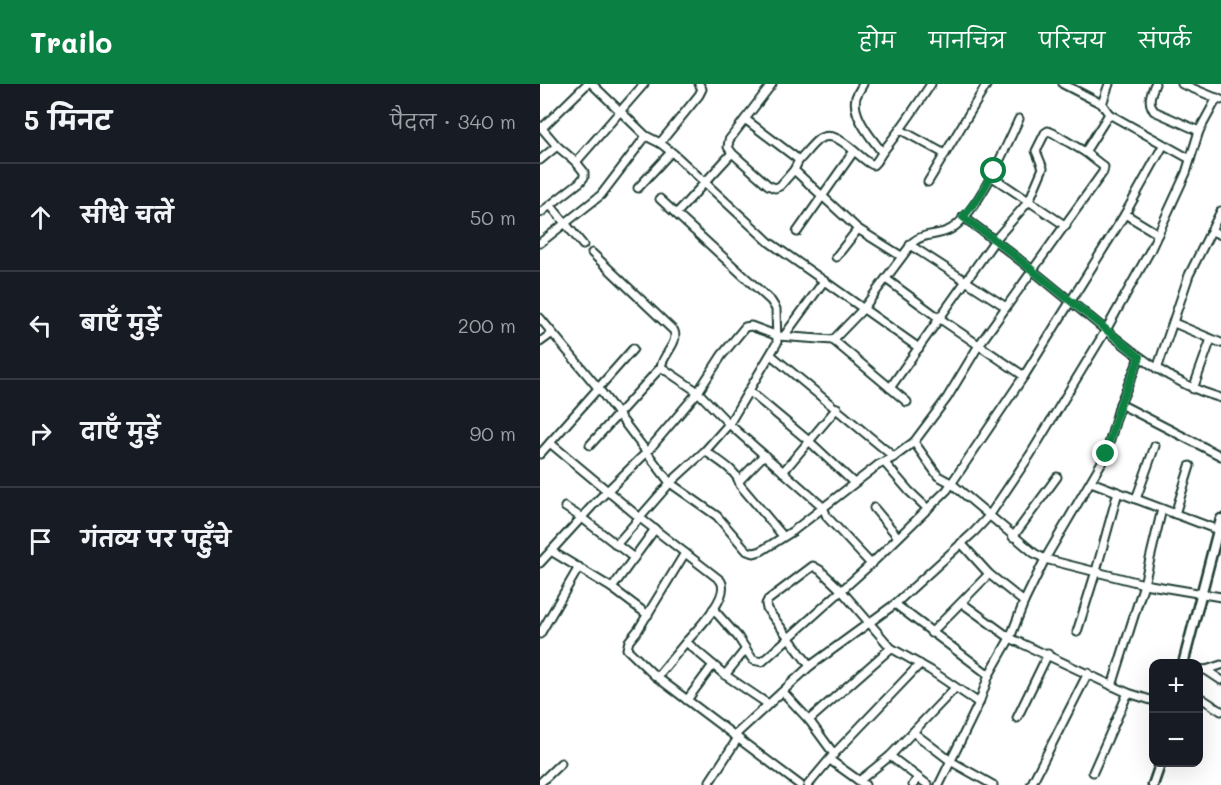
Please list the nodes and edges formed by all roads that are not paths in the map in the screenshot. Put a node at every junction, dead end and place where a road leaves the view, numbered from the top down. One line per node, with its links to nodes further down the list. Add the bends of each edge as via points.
1 (586, 84): 19 (street)
2 (592, 84): 15 (street)
3 (644, 84): 15 (street)
4 (699, 84): 23 (street, via 699,95)
5 (772, 84): 17 (street)
6 (864, 84): 28 (street, via 855,105 862,125)
7 (931, 84): 20 (street)
8 (987, 84): 31 (street)
9 (1063, 84): 14 (street)
10 (1109, 84): 14 (street)
11 (1155, 84): 21 (street, via 1149,99 1154,111)
12 (1182, 84): 13 (street)
13 (1219, 99): 21 (street)
14 (1101, 104): 16 (street)
15 (621, 112): 22 (street); 35 (street)
16 (1109, 114): 25 (street); 30 (street)
17 (745, 119): 29 (street, via 729,140); 34 (street)
18 (1019, 119): 37 (street)
19 (541, 127): 24 (street)
20 (901, 130): 28 (street); 31 (street)
21 (1199, 131): 32 (street)
22 (646, 136): 23 (street); 50 (street, via 601,195)
23 (660, 143): 27 (street)
24 (556, 146): 33 (street); 35 (street)
25 (1162, 146): 32 (street); 48 (street)
26 (854, 151): 28 (street, via 873,165); 34 (street, via 840,140 824,137); 41 (street)
27 (671, 152): 39 (street); 40 (street)
28 (882, 152)
29 (732, 153): 36 (street, via 775,188); 39 (street)
30 (1085, 153): 43 (street, via 1048,131 1036,151 1042,174); 51 (street, via 1104,167 1103,171)
31 (945, 154): 38 (street)
32 (1190, 159): 55 (street)
33 (540, 160)
34 (799, 160): 36 (street)
35 (576, 162): 44 (street, via 584,177)
36 (794, 170): 41 (street)
37 (991, 176): 43 (street); 49 (street)
38 (928, 182)
39 (707, 183): 47 (street); 66 (street, via 769,242)
40 (638, 188)
41 (822, 196): 52 (street); 54 (street)
42 (660, 199): 47 (street)
43 (1029, 201): 51 (street); 57 (street)
44 (552, 206): 46 (street); 50 (street)
45 (1221, 211): 53 (street)
46 (540, 213)
47 (676, 214): 76 (street, via 771,301)
48 (1125, 214): 55 (street); 68 (street)
49 (963, 217): 57 (street); 60 (street, via 953,228 920,236)
50 (567, 223): 58 (street); 59 (street)
51 (1066, 226): 64 (street)
52 (858, 229): 62 (street); 63 (street)
53 (1212, 231): 56 (street); 73 (street, via 1188,274)
54 (797, 232)
55 (1158, 234): 74 (street)
56 (1221, 235)
57 (995, 240): 64 (street); 67 (street)
58 (540, 243)
59 (583, 245)
60 (910, 245): 62 (street); 67 (street)
61 (592, 253): 86 (street, via 674,331 675,342)
62 (901, 256): 65 (street)
63 (836, 258)
64 (1032, 270): 68 (street); 69 (street)
65 (886, 279): 70 (street); 72 (street)
66 (824, 281): 70 (street); 76 (street)
67 (965, 281): 69 (street); 72 (street)
68 (1071, 302): 74 (street); 88 (street)
69 (1006, 307): 81 (street)
70 (863, 309): 78 (street); 82 (street)
71 (540, 318): 75 (street)
72 (939, 318): 81 (street); 82 (street)
73 (1174, 323): 77 (street); 87 (street)
74 (1106, 330): 85 (street); 129 (street)
75 (552, 334): 79 (street); 90 (street)
76 (781, 336): 78 (street); 84 (street); 93 (street, via 745,327)
77 (1211, 339): 80 (street); 91 (street)
78 (833, 340): 89 (street)
79 (540, 342)
80 (1221, 343)
81 (980, 345): 88 (street); 100 (street)
82 (919, 348): 89 (street)
83 (633, 349): 90 (street)
84 (771, 355): 92 (street); 97 (street)
85 (1140, 357): 87 (street); 96 (street)
86 (661, 367): 93 (street); 98 (street)
87 (1157, 369): 91 (street)
88 (1024, 376): 118 (street)
89 (890, 388): 95 (street)
90 (598, 389): 98 (street); 102 (street)
91 (1193, 389): 94 (street)
92 (749, 391): 99 (street); 101 (street)
93 (698, 393): 99 (street); 106 (street)
94 (1221, 398)
95 (907, 402)
96 (1120, 404): 109 (street); 119 (street, via 1106,454)
97 (837, 408): 101 (street); 110 (street)
98 (616, 415): 103 (street); 106 (street)
99 (729, 424): 105 (street); 108 (street)
100 (914, 441): 110 (street); 118 (street, via 938,476)
101 (810, 442): 113 (street); 117 (street)
102 (550, 443): 107 (street); 120 (street)
103 (590, 445)
104 (1155, 446): 122 (street)
105 (705, 451): 115 (street); 116 (street)
106 (647, 452): 116 (street); 120 (street)
107 (540, 454)
108 (765, 455): 113 (street); 115 (street)
109 (1221, 456)
110 (894, 457): 111 (street)
111 (884, 462): 117 (street); 126 (street)
112 (1190, 466): 128 (street)
113 (783, 472): 124 (street)
114 (1057, 477): 137 (street)
115 (739, 481): 135 (street)
116 (670, 483): 131 (street); 135 (street, via 717,516 747,551 761,551)
117 (854, 483): 124 (street)
118 (951, 483): 126 (street); 129 (street)
119 (1091, 483): 121 (street); 143 (street)
120 (608, 492): 130 (street); 131 (street)
121 (1118, 492): 122 (street); 147 (street)
122 (1136, 499): 127 (street)
123 (566, 507): 130 (street)
124 (823, 507): 135 (street); 145 (street, via 827,517)
125 (874, 508): 136 (street)
126 (928, 509): 136 (street)
127 (1162, 509): 128 (street); 149 (street)
128 (1175, 514): 134 (street)
129 (989, 516): 137 (street); 138 (street)
130 (582, 518): 139 (street); 140 (street)
131 (640, 518): 133 (street); 139 (street)
132 (1221, 519): 134 (street)
133 (655, 529): 141 (street); 142 (street)
134 (1218, 530): 152 (street)
135 (783, 537)
136 (898, 537): 145 (street)
137 (1013, 537): 143 (street)
138 (961, 543): 148 (street); 156 (street)
139 (616, 544): 142 (street)
140 (551, 551): 144 (street); 146 (street)
141 (685, 553): 157 (street, via 724,585); 158 (street)
142 (634, 558): 150 (street)
143 (1046, 558): 147 (street); 154 (street)
144 (540, 562)
145 (871, 564): 151 (street)
146 (579, 567): 150 (street); 161 (street)
147 (1096, 571): 149 (street); 160 (street)
148 (989, 574): 154 (street); 155 (street)
149 (1144, 584): 152 (street); 181 (street)
150 (612, 588): 158 (street)
151 (841, 590): 159 (street); 163 (street); 163 (street, via 813,566 768,600 767,609)
152 (1201, 594): 153 (street); 169 (street)
153 (1221, 597)
154 (1024, 602): 164 (street)
155 (962, 603): 162 (street); 164 (street)
156 (895, 604): 159 (street); 162 (street)
157 (713, 609): 165 (street); 167 (street)
158 (648, 615): 179 (street, via 627,649)
159 (870, 623): 166 (street); 173 (street)
160 (1077, 632)
161 (540, 633)
162 (931, 633): 178 (street)
163 (789, 637): 167 (street, via 762,662 753,660); 173 (street)
164 (1010, 638): 168 (street); 178 (street)
165 (686, 642): 171 (street); 179 (street)
166 (891, 648): 170 (street); 192 (street)
167 (746, 649): 177 (street)
168 (1048, 654): 176 (street); 191 (street)
169 (1184, 659)
170 (921, 664): 182 (street); 196 (street)
171 (713, 665): 177 (street); 186 (street)
172 (1221, 665): 174 (street)
173 (810, 666): 183 (street)
174 (1203, 670)
175 (1203, 671): 180 (street)
176 (1088, 674): 181 (street); 211 (street)
177 (725, 675): 189 (street)
178 (989, 675): 188 (street)
179 (657, 677): 186 (street)
180 (1221, 680)
181 (1112, 686): 184 (street)
182 (955, 688): 188 (street); 193 (street)
183 (783, 692): 189 (street); 192 (street)
184 (1128, 693): 187 (street); 200 (street)
185 (1203, 699): 190 (street)
186 (687, 700): 194 (street)
187 (1149, 700)
188 (979, 703): 197 (street)
189 (768, 704): 194 (street)
190 (1221, 711)
191 (1017, 718)
192 (809, 720): 196 (street)
193 (914, 733): 195 (street); 197 (street)
194 (736, 737): 202 (street); 205 (street)
195 (890, 756): 201 (street); 204 (street)
196 (832, 757): 204 (street); 206 (street)
197 (952, 762): 209 (street); 210 (street)
198 (561, 763): 203 (street)
199 (1159, 767): 212 (street)
200 (1093, 772)
201 (918, 778): 207 (street); 208 (street)
202 (710, 781)
203 (540, 783)
204 (862, 783)
205 (800, 785)
206 (808, 785)
207 (913, 785)
208 (928, 785)
209 (939, 785)
210 (993, 785)
211 (1031, 785)
212 (1153, 785)

